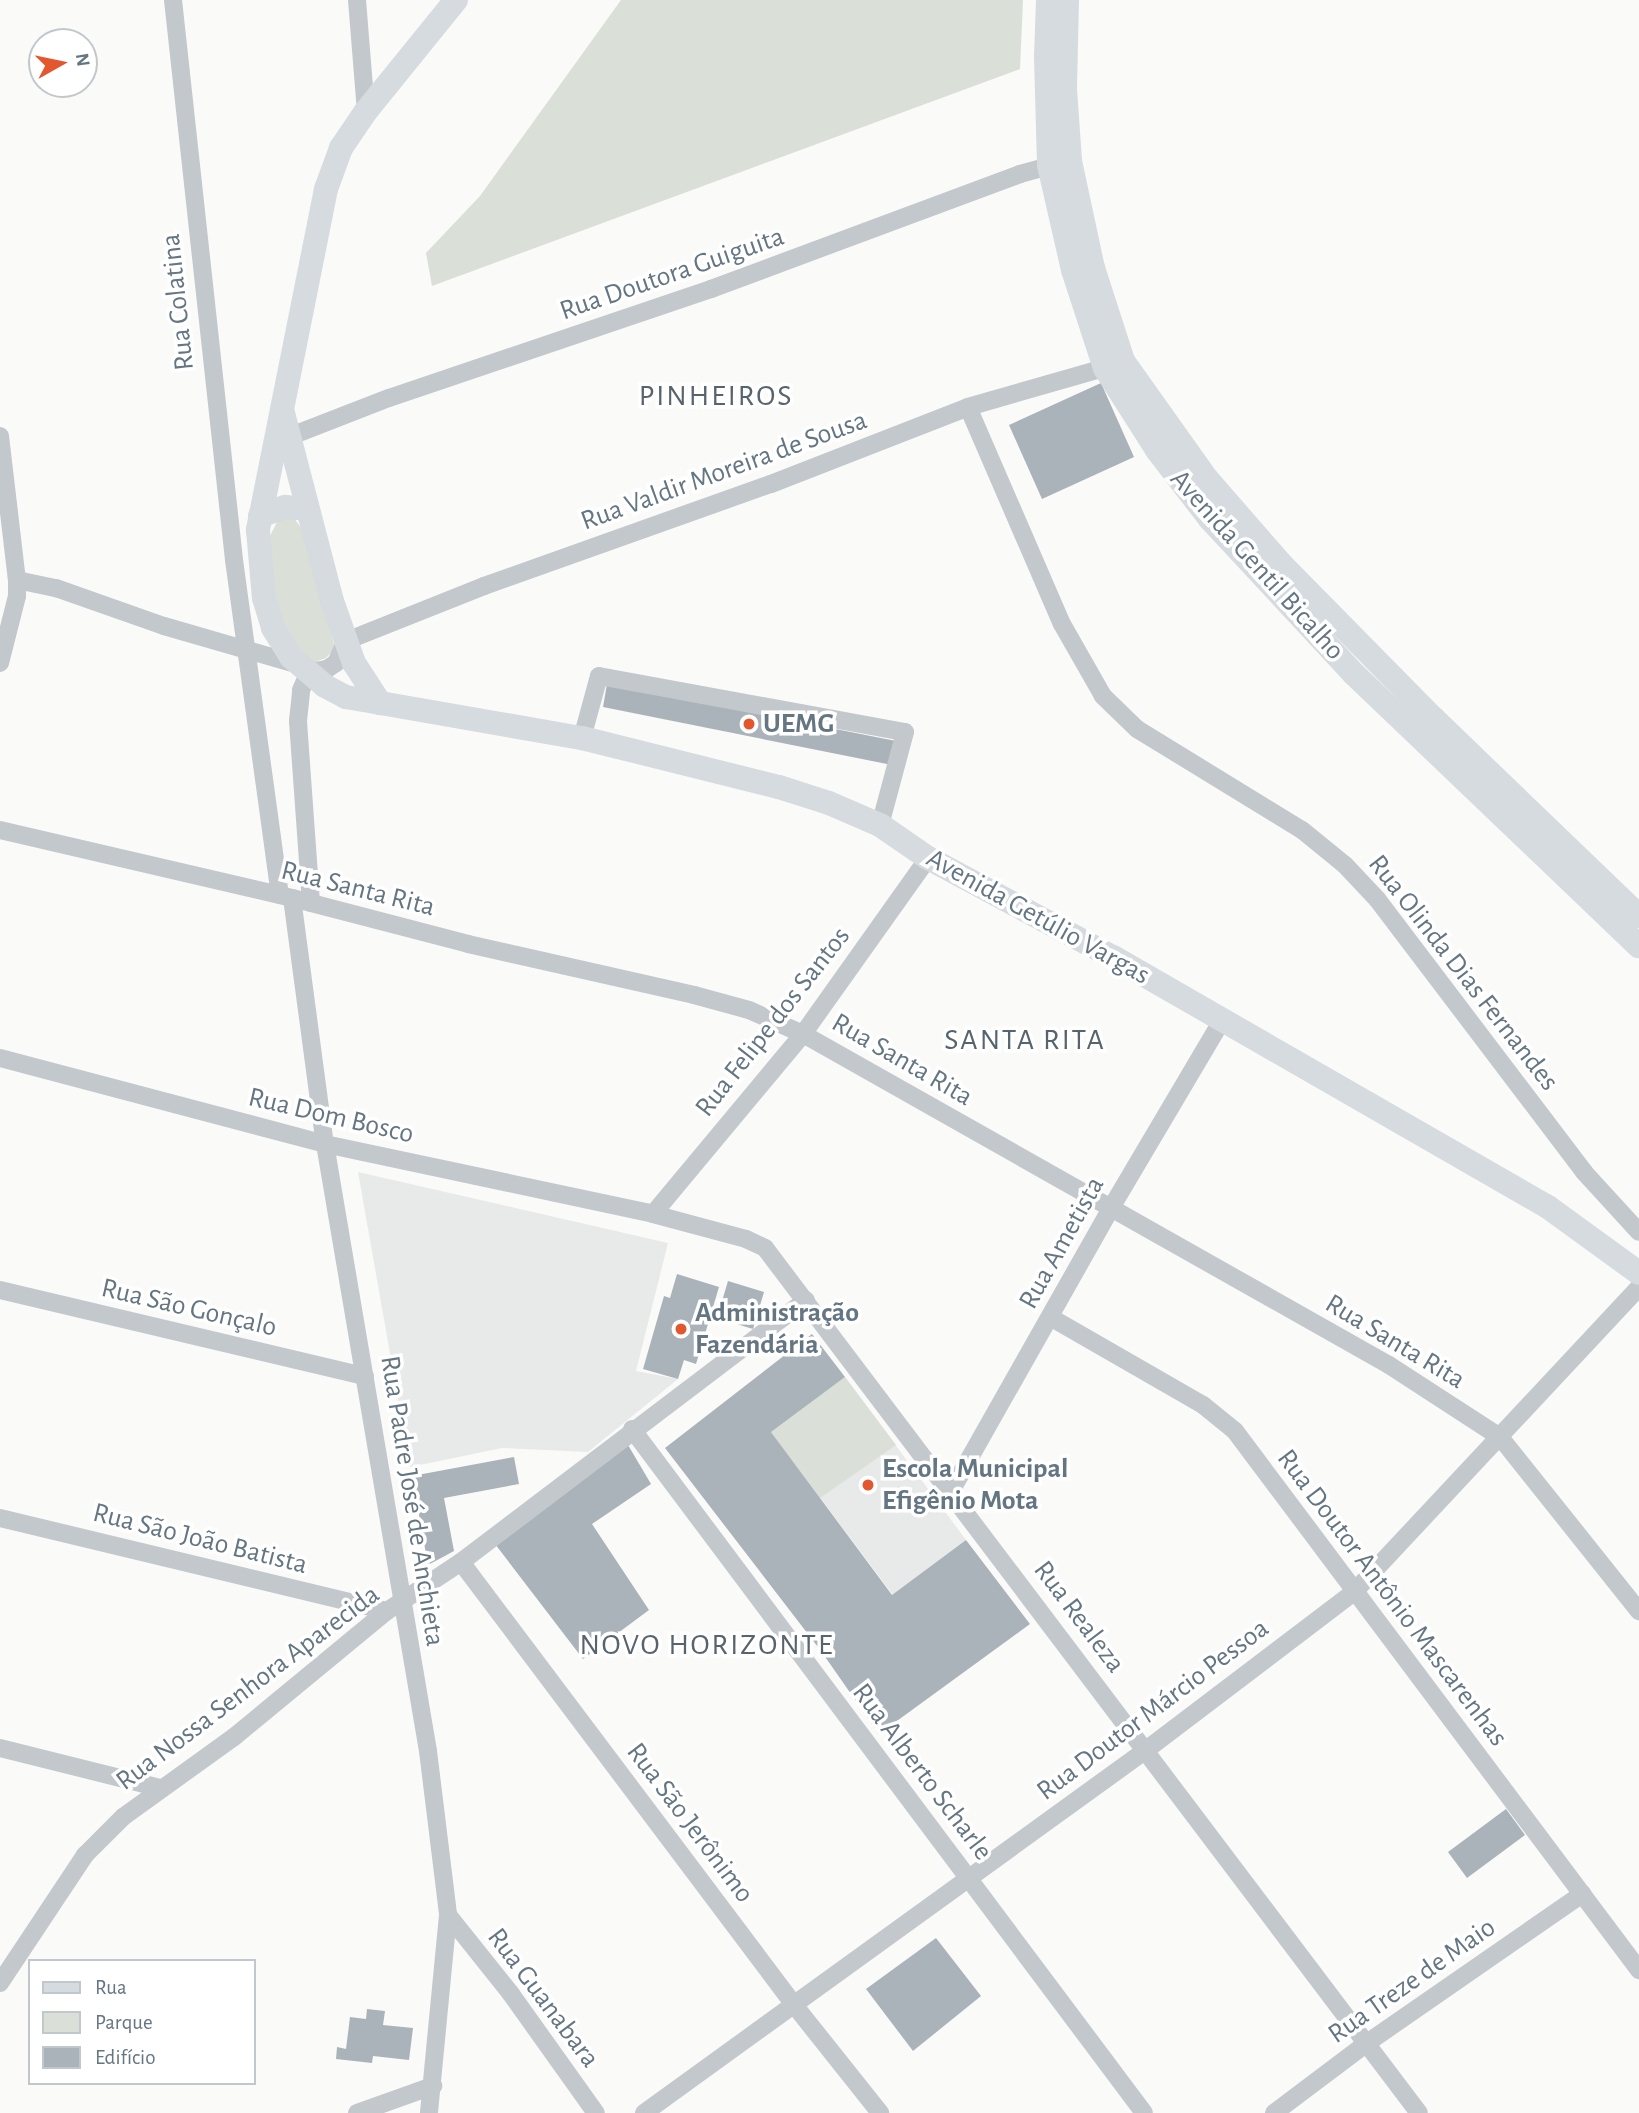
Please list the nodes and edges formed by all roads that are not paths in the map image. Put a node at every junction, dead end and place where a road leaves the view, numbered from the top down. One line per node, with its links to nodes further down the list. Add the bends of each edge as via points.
1 (173, 0): 14 (street, Rua Colatina)
2 (357, 0): 6 (street)
3 (456, 0): 6 (street)
4 (1048, 0): 7 (street, Avenida Gentil Bicalho, via 1046,57)
5 (1067, 0): 7 (street, Avenida Gentil Bicalho)
6 (366, 111): 11 (street, via 341,148 326,189 282,412)
7 (1060, 163): 8 (street, Avenida Gentil Bicalho, via 1073,270); 11 (street, Rua Doutora Guiguita, via 711,289 389,398)
8 (1114, 364): 9 (street, Rua Valdir Moreira de Sousa); 27 (street, Avenida Gentil Bicalho, via 1283,566); 28 (street, Avenida Gentil Bicalho, via 1157,450 1210,519 1354,674)
9 (968, 407): 16 (street, Rua Valdir Moreira de Sousa); 35 (street, Rua Olinda Dias Fernandes, via 1062,624 1102,696 1137,729 1302,830 1345,865 1377,900 1584,1172)
10 (0, 436): 15 (street)
11 (283, 440): 12 (street); 13 (street, Avenida Getúlio Vargas)
12 (307, 509): 13 (street, via 285,507); 16 (street)
13 (259, 523): 14 (street); 19 (street, Avenida Getúlio Vargas, via 264,598 273,628)
14 (234, 560): 17 (street, Rua Padre José de Anchieta)
15 (11, 590): 17 (street, via 56,587 164,626); 18 (street)
16 (346, 640): 19 (street, via 336,663 327,669); 20 (street, via 362,679)
17 (247, 649): 19 (street); 25 (street, Rua Padre José de Anchieta)
18 (0, 663)
19 (304, 668): 20 (street, Avenida Getúlio Vargas, via 346,697); 26 (street, via 298,721)
20 (380, 704): 21 (street, Avenida Getúlio Vargas)
21 (582, 738): 22 (street, Avenida Getúlio Vargas, via 779,787); 22 (street, via 599,676 905,732)
22 (880, 825): 24 (street, Avenida Getúlio Vargas)
23 (0, 830): 25 (street, Rua Santa Rita)
24 (928, 858): 29 (street, Avenida Getúlio Vargas, via 1113,957); 30 (street, Rua Felipe dos Santos)
25 (286, 897): 26 (street, Rua Santa Rita); 32 (street, Rua Padre José de Anchieta)
26 (311, 903): 30 (street, Rua Santa Rita, via 694,995 749,1010)
27 (1639, 916)
28 (1639, 946)
29 (1221, 1022): 33 (street, Rua Ametista); 36 (street, Avenida Getúlio Vargas, via 1548,1207)
30 (803, 1034): 33 (street, Rua Santa Rita); 34 (street, Rua Felipe dos Santos)
31 (0, 1058): 32 (street, Rua Dom Bosco)
32 (325, 1144): 34 (street, Rua Dom Bosco); 41 (street, Rua Padre José de Anchieta)
33 (1111, 1208): 40 (street, Rua Ametista); 43 (street, Rua Santa Rita, via 1389,1365)
34 (653, 1214): 39 (street, Rua Realeza, via 765,1248)
35 (1639, 1232)
36 (1639, 1273)
37 (1639, 1287): 43 (street, Rua Doutor Márcio Pessoa)
38 (0, 1290): 41 (street, Rua São Gonçalo)
39 (806, 1300): 42 (street, Rua Nossa Senhora Aparecida); 44 (street, Rua Realeza)
40 (1050, 1317): 44 (street, Rua Ametista); 47 (street, Rua Doutor Antônio Mascarenhas, via 1203,1405 1235,1431)
41 (365, 1376): 48 (street, Rua Padre José de Anchieta)
42 (632, 1429): 46 (street, Rua Nossa Senhora Aparecida); 53 (street, Rua Alberto Scharle)
43 (1500, 1437): 47 (street, Rua Doutor Márcio Pessoa); 49 (street, Rua Santa Rita)
44 (951, 1491): 51 (street, Rua Realeza)
45 (0, 1518): 48 (street, Rua São João Batista)
46 (461, 1562): 48 (street, Rua Nossa Senhora Aparecida); 58 (street, Rua São Jerônimo)
47 (1354, 1592): 51 (street, Rua Doutor Márcio Pessoa); 54 (street, Rua Doutor Antônio Mascarenhas)
48 (394, 1608): 52 (street, Rua Nossa Senhora Aparecida, via 234,1737); 55 (street, Rua Padre José de Anchieta, via 428,1751)
49 (1639, 1611)
50 (0, 1748): 52 (street)
51 (1146, 1750): 53 (street, Rua Doutor Márcio Pessoa); 59 (street, Rua Realeza)
52 (161, 1788): 57 (street, Rua Nossa Senhora Aparecida, via 123,1816 85,1855)
53 (969, 1876): 58 (street, Rua Doutor Márcio Pessoa); 66 (street, Rua Alberto Scharle)
54 (1582, 1894): 56 (street, Rua Doutor Antônio Mascarenhas); 59 (street, Rua Treze de Maio)
55 (448, 1915): 60 (street, Rua Padre José de Anchieta); 63 (street, Rua Guanabara)
56 (1639, 1970)
57 (0, 1983)
58 (794, 2006): 64 (street, Rua Doutor Márcio Pessoa); 65 (street, Rua São Jerônimo)
59 (1367, 2043): 67 (street, Rua Treze de Maio); 68 (street, Rua Realeza)
60 (433, 2087): 61 (street); 62 (street, Rua Padre José de Anchieta)
61 (357, 2113)
62 (429, 2113)
63 (596, 2113)
64 (644, 2113)
65 (880, 2113)
66 (1144, 2113)
67 (1274, 2113)
68 (1419, 2113)

